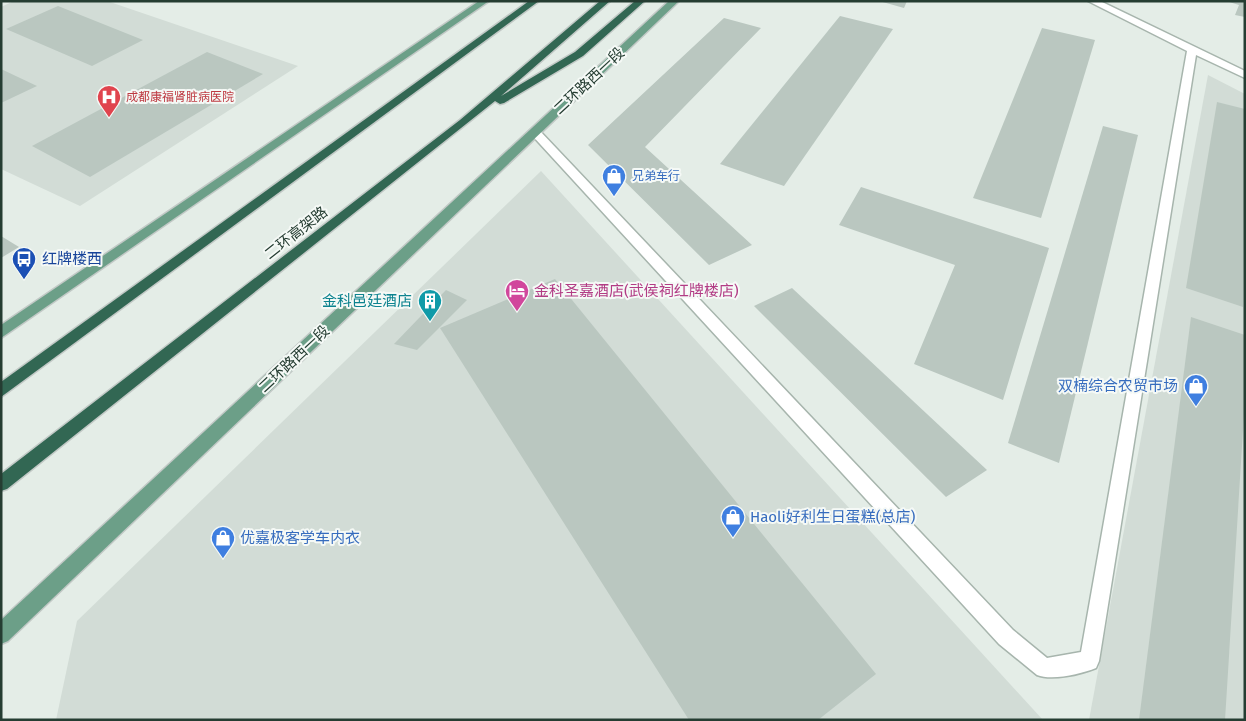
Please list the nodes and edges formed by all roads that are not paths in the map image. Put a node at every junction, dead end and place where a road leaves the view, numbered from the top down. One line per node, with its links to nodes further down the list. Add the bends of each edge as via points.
1 (485, 1): 11 (main road)
2 (535, 1): 12 (highway)
3 (606, 1): 9 (highway, 二环高架路)
4 (641, 1): 9 (highway, via 579,54)
5 (675, 1): 10 (main road, 二环路西一段)
6 (1092, 1): 7 (street)
7 (1192, 50): 8 (street); 10 (street, via 1089,660 1044,668 1006,637)
8 (1245, 75)
9 (464, 122): 13 (highway, 二环高架路)
10 (536, 132): 14 (main road, 二环路西一段)
11 (1, 334)
12 (1, 391)
13 (1, 484)
14 (1, 634)

